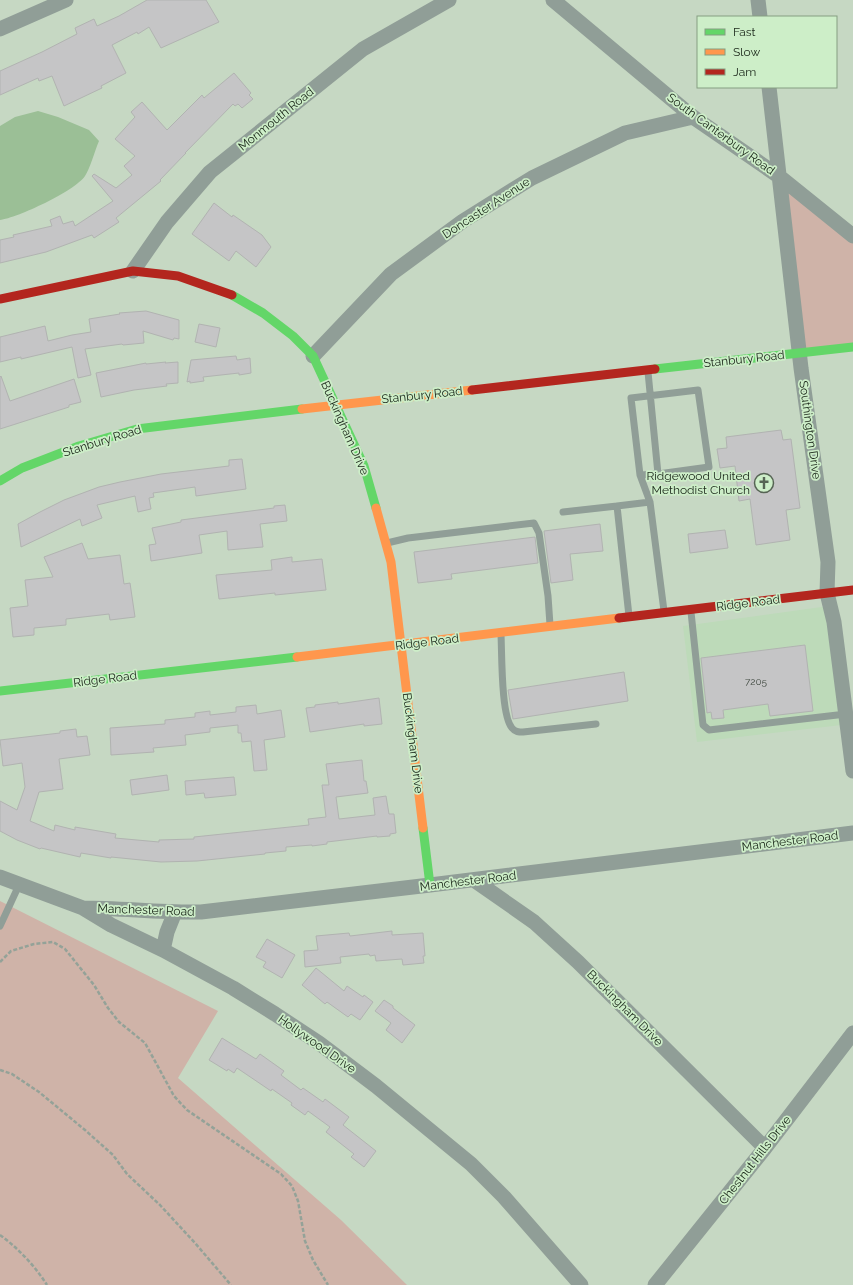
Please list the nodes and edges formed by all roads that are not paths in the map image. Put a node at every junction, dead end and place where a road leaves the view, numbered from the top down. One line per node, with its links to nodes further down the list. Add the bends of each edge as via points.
1 (66, 0): 6 (street)
2 (449, 0): 11 (street, Monmouth Road, via 363,49 210,172 167,222)
3 (758, 0): 5 (street)
4 (558, 2): 8 (street, South Canterbury Road)
5 (760, 16)
6 (0, 29)
7 (769, 88): 9 (street, Southington Drive)
8 (693, 117): 9 (street, South Canterbury Road); 15 (street, Doncaster Avenue, via 625,133 532,178 463,221 391,274)
9 (780, 177): 10 (street, South Canterbury Road); 14 (street, Southington Drive)
10 (853, 236)
11 (133, 271): 12 (street, Buckingham Drive); 15 (street, Buckingham Drive, via 178,276 230,294 263,313 293,336)
12 (0, 299)
13 (853, 347): 14 (street, Stanbury Road)
14 (800, 352): 16 (street, Stanbury Road); 27 (street, Southington Drive, via 828,562)
15 (313, 356): 18 (street, Buckingham Drive)
16 (647, 370): 17 (lane); 18 (street, Stanbury Road)
17 (651, 395): 19 (lane); 19 (lane, via 698,390 709,467); 20 (lane, via 631,398)
18 (336, 405): 21 (street, Stanbury Road, via 136,429 22,468); 25 (street, Buckingham Drive, via 364,466)
19 (658, 474): 20 (lane)
20 (640, 475): 22 (lane)
21 (0, 482)
22 (650, 502): 23 (lane); 29 (lane)
23 (617, 506): 24 (lane); 30 (lane)
24 (563, 512)
25 (385, 544): 31 (lane, via 408,538 534,523 539,533); 33 (street, Buckingham Drive, via 390,562)
26 (853, 590): 27 (street, Ridge Road)
27 (827, 593): 28 (street, Ridge Road); 35 (street, Southington Drive, via 834,622)
28 (690, 610): 29 (street, Ridge Road); 35 (lane, via 703,725 708,730)
29 (664, 613): 30 (street, Ridge Road)
30 (629, 617): 31 (street, Ridge Road)
31 (551, 627): 32 (street, Ridge Road)
32 (501, 633): 33 (street, Ridge Road); 36 (lane, via 502,678 512,728 517,732 523,732)
33 (401, 646): 34 (street, Ridge Road); 42 (street, Buckingham Drive)
34 (0, 691)
35 (846, 714): 37 (street, Southington Drive)
36 (596, 724)
37 (853, 771)
38 (853, 833): 40 (street, Manchester Road)
39 (0, 877): 41 (street, Hollywood Drive)
40 (474, 880): 42 (street, Manchester Road); 48 (street, Buckingham Drive, via 534,922 578,962)
41 (19, 885): 43 (street, Hollywood Drive); 45 (lane)
42 (430, 886): 44 (street, Manchester Road, via 201,912)
43 (83, 908): 44 (street, Manchester Road); 46 (street, Hollywood Drive, via 111,925)
44 (175, 912): 46 (street)
45 (0, 926)
46 (163, 950): 49 (street, Hollywood Drive, via 275,1014 376,1086 471,1164 504,1197)
47 (853, 1033): 48 (street, Chestnut Hills Drive)
48 (765, 1148): 50 (street, Chestnut Hills Drive)
49 (581, 1285)
50 (655, 1285)

